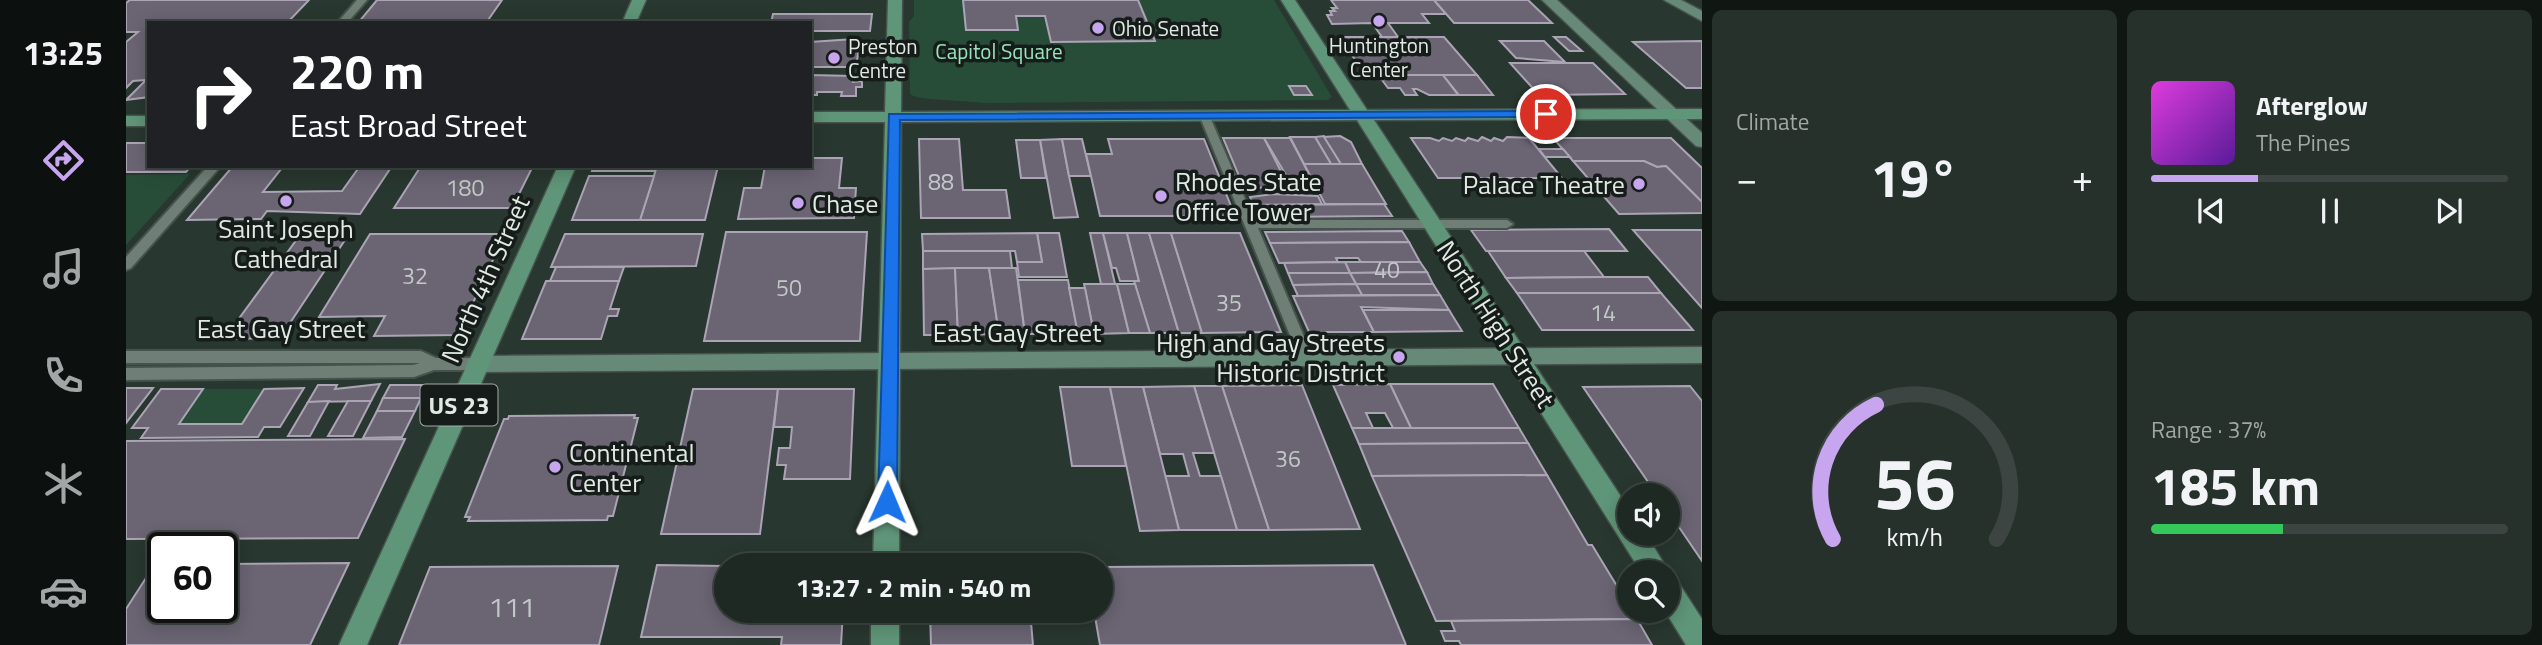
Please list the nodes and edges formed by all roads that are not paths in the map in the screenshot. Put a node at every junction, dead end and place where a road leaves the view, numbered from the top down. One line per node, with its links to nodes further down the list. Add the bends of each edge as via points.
1 (362, 0): 8 (street)
2 (639, 0): 9 (main road)
3 (895, 0): 14 (main road)
4 (1288, 0): 12 (main road, North High Street)
5 (1549, 0): 11 (street)
6 (1671, 0): 7 (street)
7 (1702, 17)
8 (344, 21)
9 (630, 21)
10 (1702, 114): 11 (main road)
11 (1672, 115): 12 (main road); 18 (street)
12 (1362, 116): 15 (main road); 21 (main road, North High Street)
13 (812, 117): 14 (main road)
14 (894, 117): 15 (main road); 29 (main road)
15 (1205, 117): 22 (street)
16 (126, 121): 17 (main road)
17 (147, 121)
18 (1702, 142)
19 (213, 168): 24 (street)
20 (565, 168): 31 (main road, North 4th Street / US 23)
21 (1431, 222): 22 (street); 23 (street); 27 (main road, North High Street)
22 (1250, 224): 28 (street)
23 (1507, 224)
24 (126, 265)
25 (1702, 355): 27 (street, East Gay Street)
26 (126, 357): 30 (street, East Gay Street, via 421,356)
27 (1517, 357): 28 (street, East Gay Street); 33 (main road, North High Street)
28 (1306, 358): 29 (street, East Gay Street)
29 (890, 361): 31 (street, East Gay Street); 34 (main road)
30 (433, 364): 31 (street, East Gay Street); 32 (street, East Gay Street, via 414,371)
31 (477, 364): 37 (main road, North 4th Street / US 23)
32 (126, 374)
33 (1617, 513)
34 (886, 553)
35 (1680, 610): 39 (main road)
36 (885, 623): 38 (main road)
37 (353, 645)
38 (885, 645)
39 (1702, 645)

